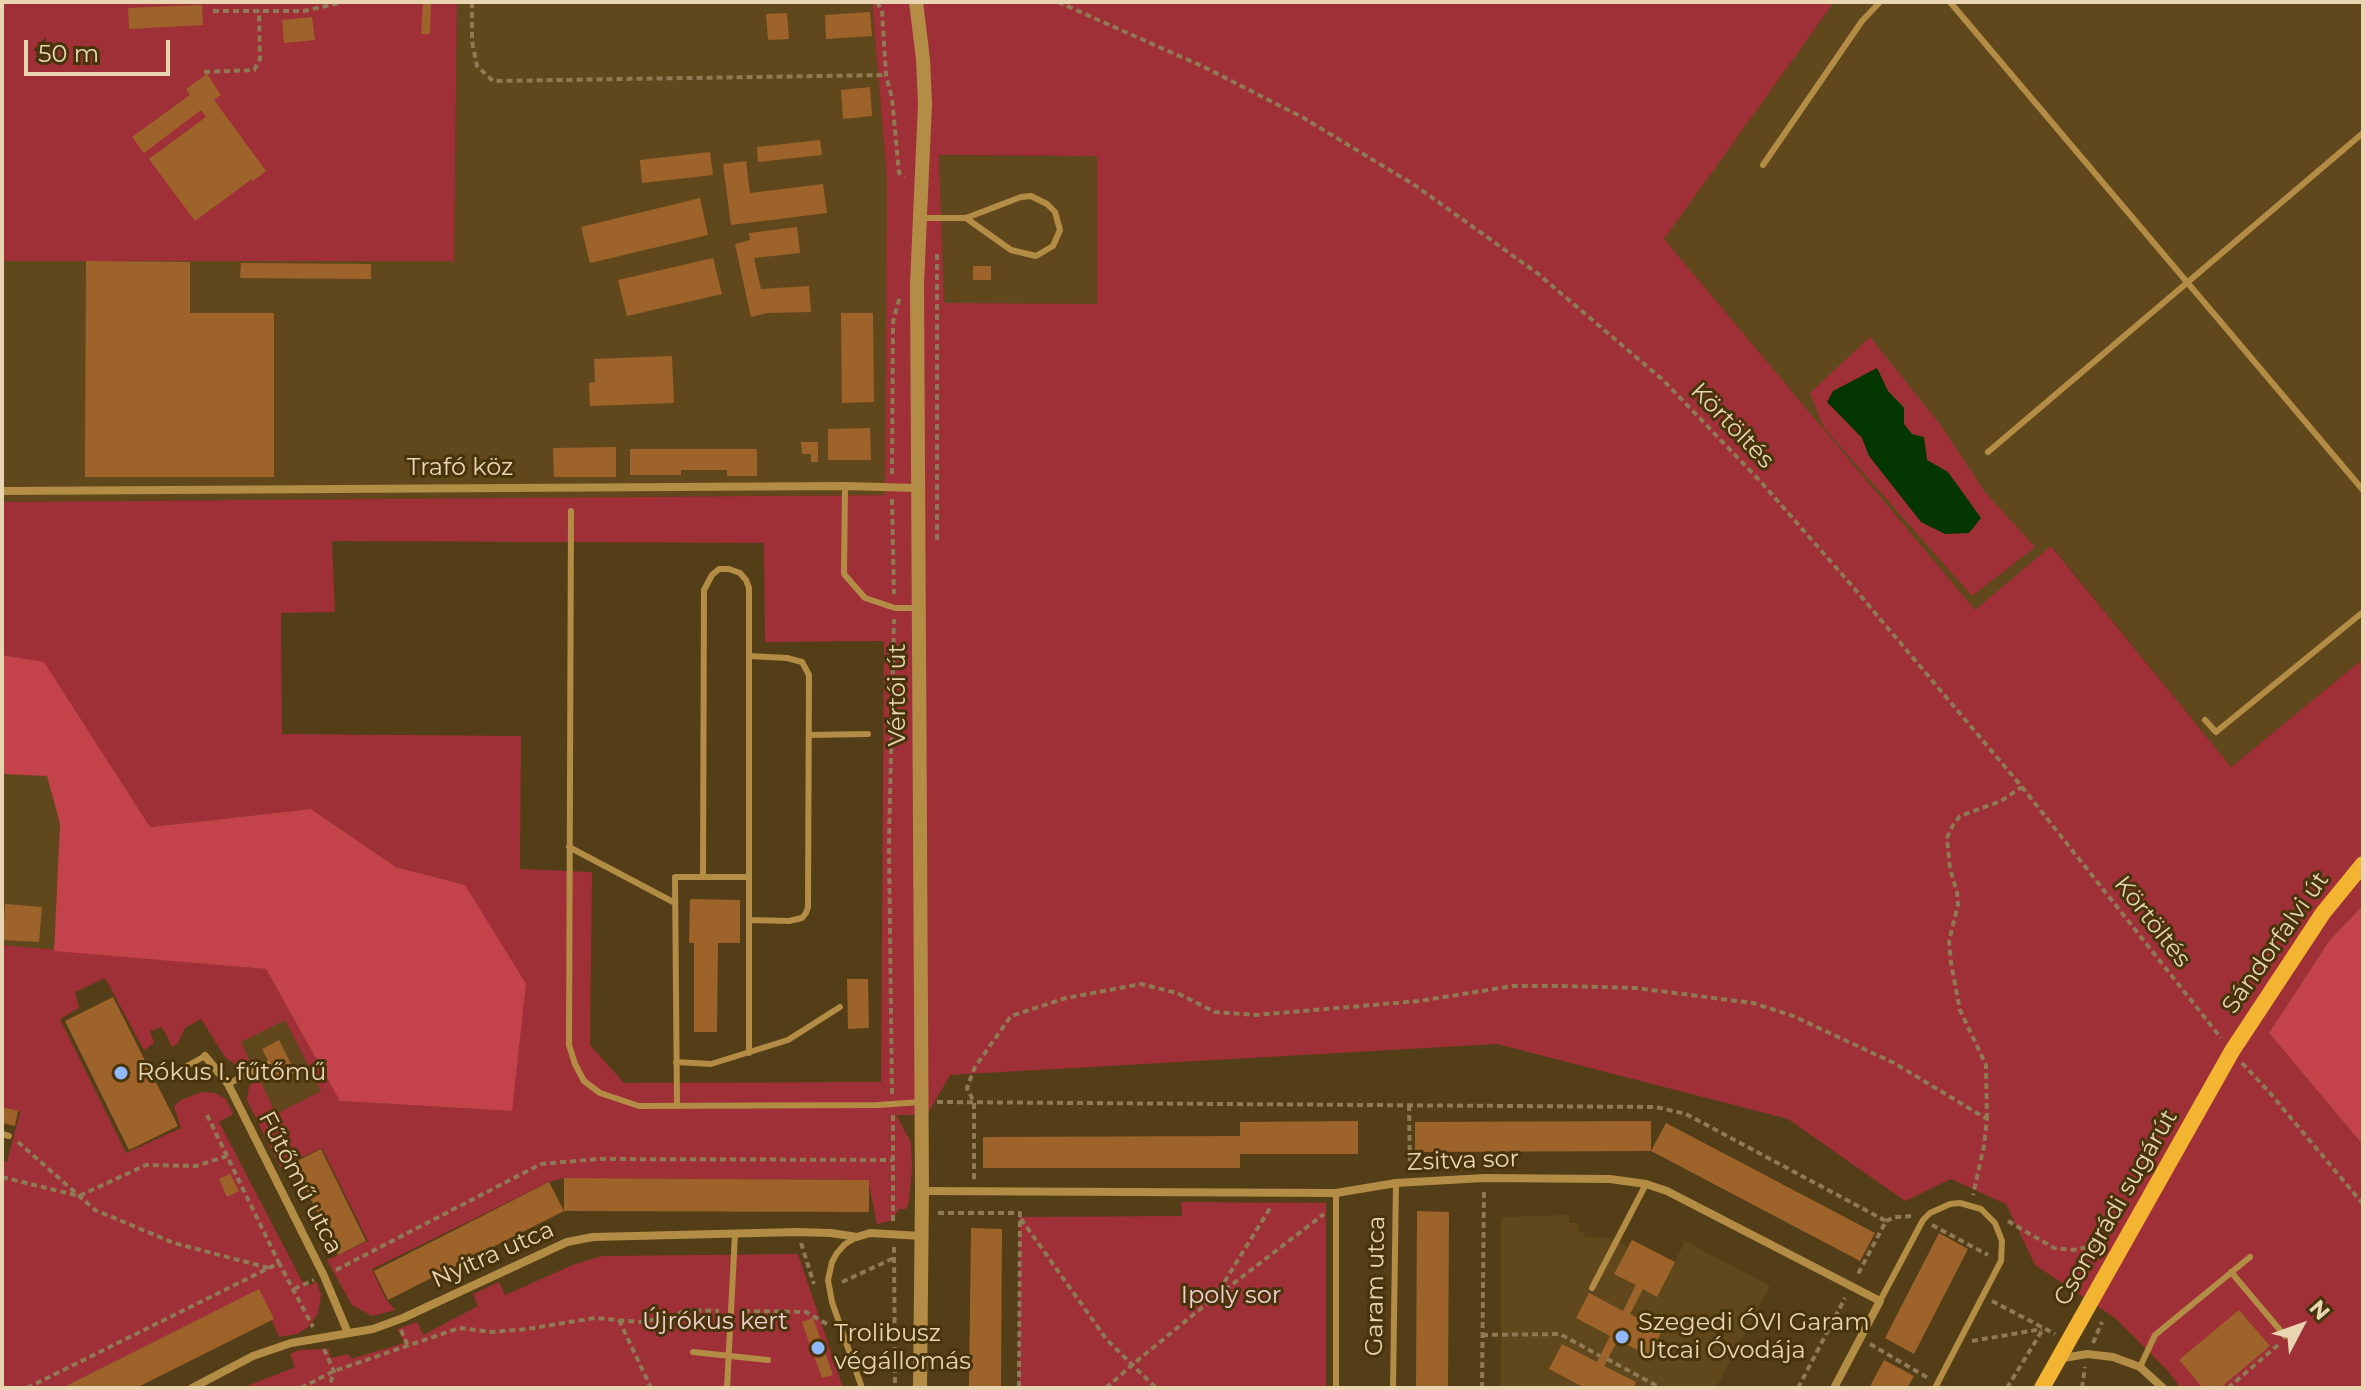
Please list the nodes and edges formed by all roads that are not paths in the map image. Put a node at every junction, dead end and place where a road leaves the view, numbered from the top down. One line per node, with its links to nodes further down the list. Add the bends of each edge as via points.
1 (916, 2): 6 (street, Vértói út, via 925,104)
2 (1880, 2): 5 (lane)
3 (1950, 2): 8 (lane)
4 (2363, 133): 8 (lane)
5 (1763, 165)
6 (919, 218): 7 (lane); 11 (street, Vértói út)
7 (966, 218): 7 (lane, via 1031,196 1055,212 1060,230 1053,246 1036,256 1011,250)
8 (2187, 281): 9 (lane); 12 (lane)
9 (1988, 452)
10 (845, 486): 11 (street, Trafó köz); 13 (street, Trafó köz); 15 (lane, via 844,574 865,598)
11 (918, 488): 15 (street, Vértói út)
12 (2363, 490)
13 (2, 491)
14 (571, 511): 21 (lane)
15 (919, 609): 35 (street, Vértói út)
16 (2363, 612): 18 (lane, via 2216,732)
17 (749, 656): 20 (lane, via 802,662 809,675); 23 (lane, via 749,588 740,573 719,569 704,590); 24 (lane)
18 (2205, 720)
19 (868, 734): 20 (lane)
20 (809, 735): 26 (lane, via 808,907 802,918 789,921)
21 (569, 847): 25 (lane); 36 (lane, via 569,1045 575,1064 584,1081 609,1096 639,1106)
22 (2363, 864): 30 (main road, Sándorfalvi út, via 2323,913)
23 (703, 877): 24 (lane); 25 (lane, via 675,877)
24 (748, 877): 26 (lane)
25 (675, 903): 31 (lane)
26 (749, 920): 28 (lane)
27 (840, 1007): 28 (lane, via 788,1040)
28 (749, 1053): 31 (lane, via 711,1064)
29 (205, 1056): 33 (lane); 34 (street, Fűtőmű utca)
30 (2237, 1057): 52 (main road, Csongrádi sugárút)
31 (676, 1062): 36 (lane)
32 (267, 1064): 34 (lane)
33 (169, 1076)
34 (228, 1084): 48 (street, Fűtőmű utca)
35 (921, 1102): 36 (lane); 39 (street, Vértói út)
36 (677, 1106)
37 (1396, 1183): 38 (street, Zsitva sor, via 1484,1178); 40 (street, Zsitva sor); 61 (lane, Garam utca)
38 (1646, 1184): 46 (lane); 47 (street, Zsitva sor)
39 (922, 1191): 40 (street, Zsitva sor); 42 (street, Vértói út)
40 (1336, 1193): 60 (lane, Garam utca)
41 (735, 1234): 43 (street, Nyitra utca); 48 (street, Nyitra utca, via 567,1242 403,1318); 51 (lane)
42 (921, 1236): 43 (street, Nyitra utca); 59 (street, Vértói út)
43 (857, 1237): 58 (lane, via 837,1253 828,1288)
44 (2250, 1257): 45 (lane)
45 (2231, 1272): 49 (lane); 54 (lane, via 2155,1335)
46 (1592, 1288)
47 (1880, 1301): 55 (lane, via 1930,1213 1950,1204 1971,1205 1995,1223 2002,1241 2001,1261); 62 (street)
48 (348, 1333): 56 (street, Nyitra utca, via 253,1356)
49 (2285, 1336)
50 (693, 1352): 51 (lane)
51 (729, 1356): 53 (lane); 57 (lane)
52 (2057, 1359): 54 (street, via 2087,1354); 63 (main road, Csongrádi sugárút)
53 (768, 1360)
54 (2140, 1367): 64 (street)
55 (1936, 1386)
56 (192, 1388)
57 (727, 1388)
58 (862, 1388)
59 (920, 1388)
60 (1336, 1388)
61 (1393, 1388)
62 (1834, 1388)
63 (2042, 1388)
64 (2163, 1388)

